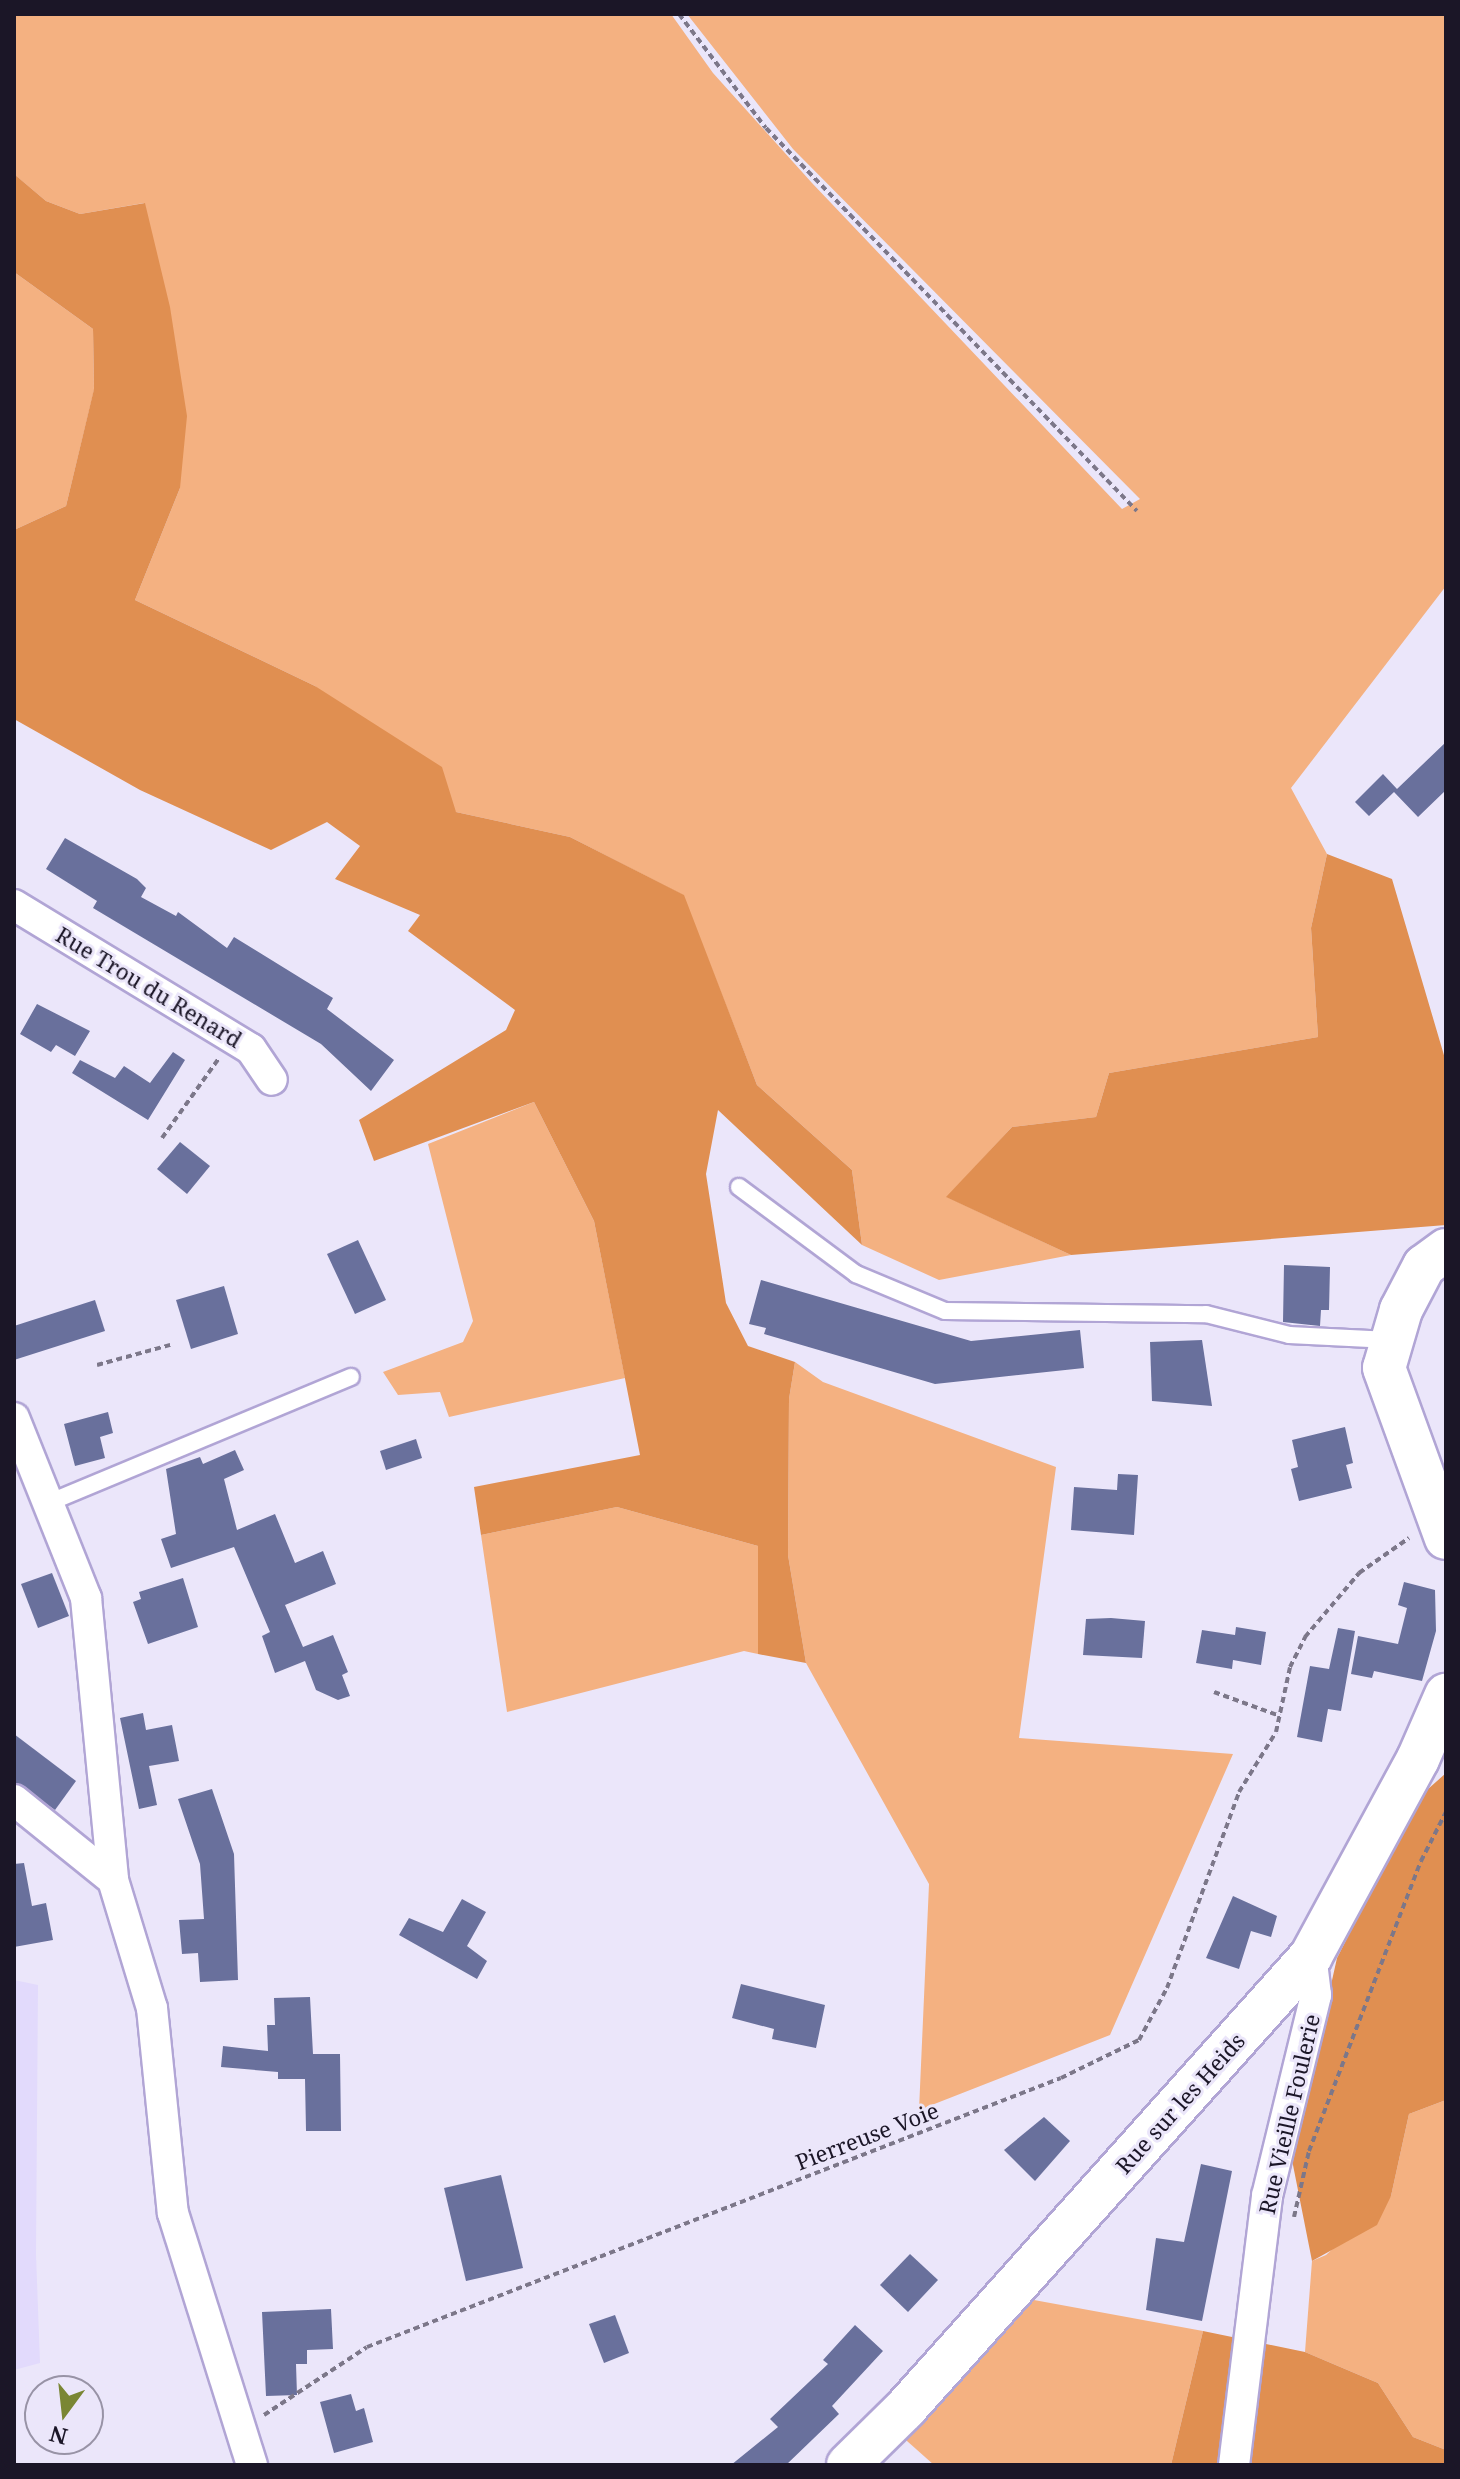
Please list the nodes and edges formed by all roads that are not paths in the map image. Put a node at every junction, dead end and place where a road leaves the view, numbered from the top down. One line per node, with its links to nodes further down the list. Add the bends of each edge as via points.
1 (14, 905): 2 (street, Rue Trou du Renard, via 251,1049)
2 (272, 1080)
3 (739, 1187): 5 (lane, via 856,1274 945,1311 1206,1314 1289,1335)
4 (1446, 1250): 5 (street, via 1424,1266)
5 (1392, 1340): 9 (street, via 1384,1368)
6 (351, 1377): 8 (lane)
7 (14, 1418): 8 (street)
8 (48, 1503): 12 (street, via 86,1598)
9 (1443, 1531)
10 (1446, 1695): 13 (street, Rue sur les Heids)
11 (14, 1800): 12 (street)
12 (113, 1880): 14 (street, via 152,2008 173,2213)
13 (1311, 1956): 15 (street, Rue sur les Heids, via 905,2409); 16 (street, Rue Vieille Foulerie, via 1316,1995 1267,2196)
14 (252, 2465)
15 (848, 2465)
16 (1234, 2465)

